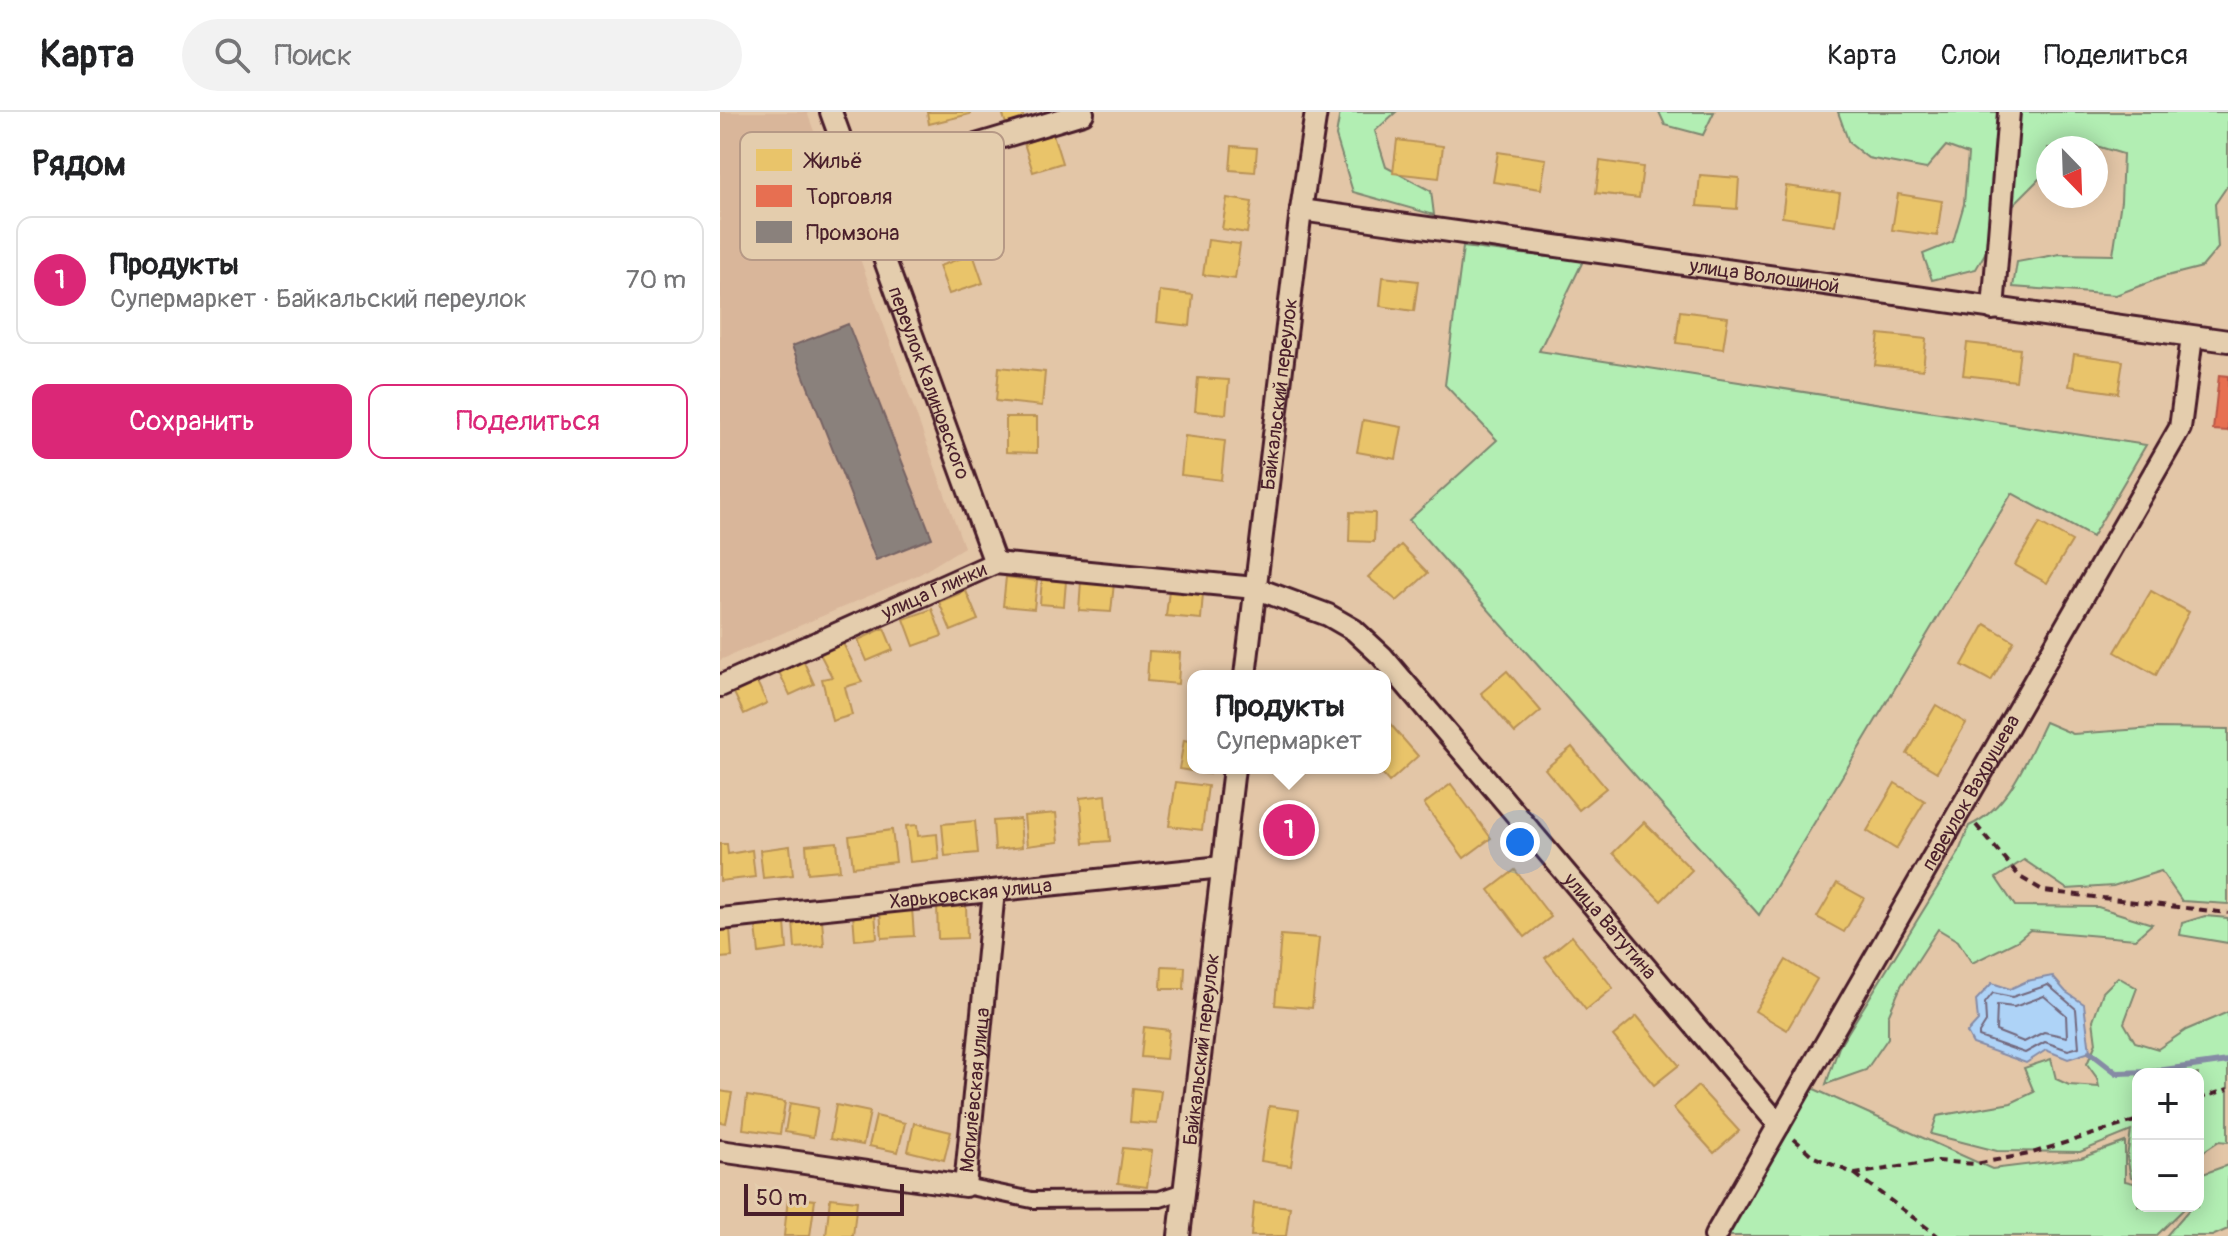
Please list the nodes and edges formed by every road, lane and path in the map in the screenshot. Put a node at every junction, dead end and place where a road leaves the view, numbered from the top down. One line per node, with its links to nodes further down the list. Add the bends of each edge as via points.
1 (831, 112): 5 (street, переулок Калиновского)
2 (1316, 112): 7 (street, Байкальский переулок)
3 (2009, 112): 9 (street)
4 (1083, 113): 6 (street)
5 (838, 132)
6 (1004, 137)
7 (1301, 210): 9 (street, улица Волошиной); 13 (street, Байкальский переулок)
8 (885, 260): 12 (street, переулок Калиновского)
9 (1993, 309): 10 (street, улица Волошиной)
10 (2192, 337): 11 (street, улица Волошиной); 17 (street, переулок Вахрушева, via 2180,428)
11 (2228, 341)
12 (995, 563): 13 (street, улица Глинки); 15 (street, улица Глинки)
13 (1255, 588): 14 (street, Байкальский переулок); 25 (street, улица Ватутина, via 1328,615 1382,656)
14 (1246, 670)
15 (720, 686)
16 (1233, 774): 18 (street, Байкальский переулок)
17 (1962, 807): 20 (path, via 2020,877 2044,891); 25 (street, переулок Вахрушева)
18 (1222, 867): 19 (street, Харьковская улица); 29 (street, Байкальский переулок)
19 (994, 891): 21 (street, Харьковская улица); 28 (street, Могилёвская улица)
20 (2228, 913)
21 (720, 919)
22 (2228, 1089): 23 (path)
23 (2204, 1097)
24 (2132, 1122): 27 (path, via 2016,1157 1975,1164 1937,1161)
25 (1779, 1125): 27 (path, via 1814,1157); 31 (street, переулок Вахрушева)
26 (720, 1151): 28 (street, Могилёвская улица)
27 (1855, 1174): 32 (path)
28 (965, 1186): 29 (street, via 1032,1200 1160,1199)
29 (1184, 1191): 30 (street, Байкальский переулок)
30 (1179, 1236)
31 (1715, 1236)
32 (1938, 1236)

